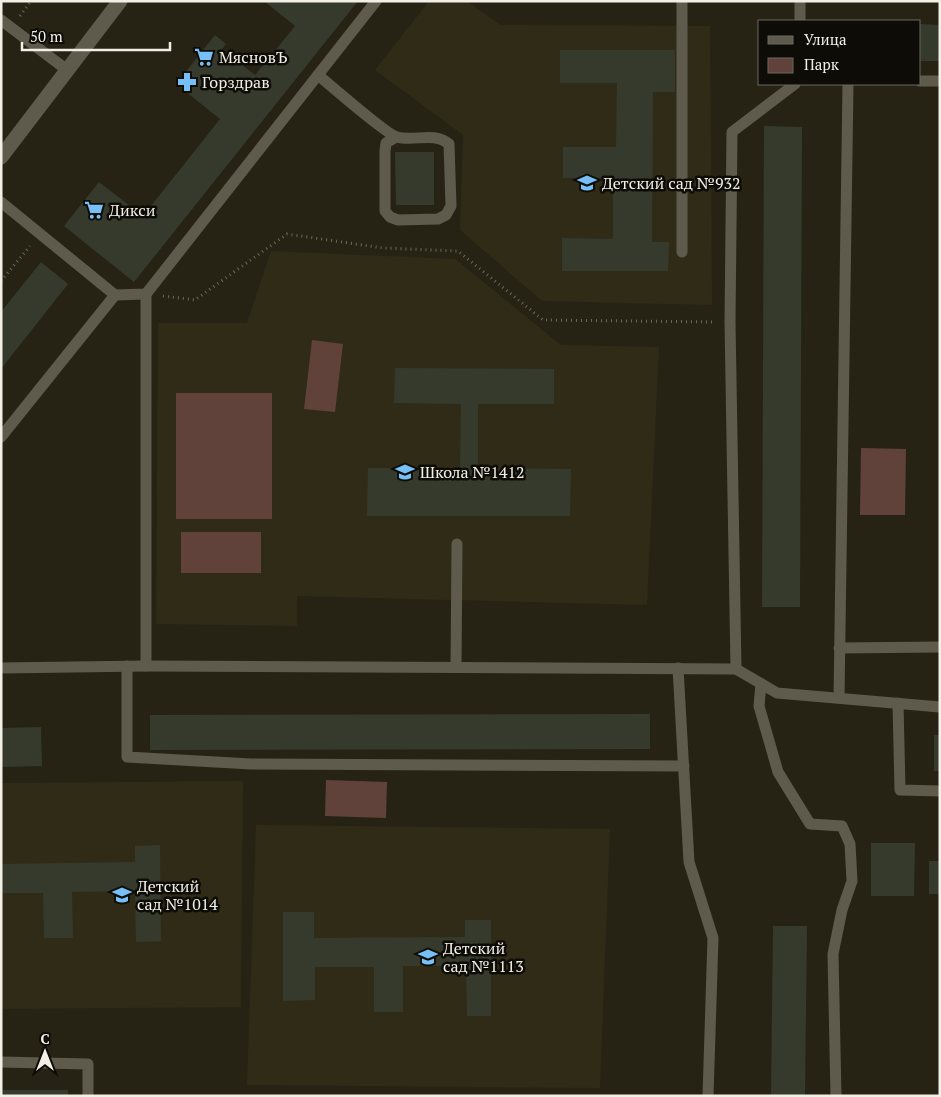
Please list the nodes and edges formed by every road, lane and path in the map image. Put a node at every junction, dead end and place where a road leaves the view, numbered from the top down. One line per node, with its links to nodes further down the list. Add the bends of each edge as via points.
1 (120, 1): 7 (street)
2 (376, 1): 8 (lane)
3 (682, 1): 17 (lane)
4 (800, 1): 6 (lane)
5 (1, 20): 7 (lane)
6 (800, 20)
7 (67, 70): 14 (street)
8 (318, 75): 13 (lane); 19 (lane)
9 (921, 81): 10 (lane)
10 (940, 81)
11 (794, 85): 21 (lane, via 732,132)
12 (848, 85): 25 (lane)
13 (396, 137): 13 (lane, via 443,138 449,144 450,206 446,215 438,219 398,220 385,211 386,143)
14 (1, 157)
15 (1, 202): 16 (lane)
16 (40, 233): 18 (path); 20 (lane)
17 (682, 252)
18 (1, 281)
19 (146, 294): 20 (lane); 21 (path, via 194,300 287,234 383,248 458,251 543,320); 27 (lane)
20 (115, 295): 22 (lane)
21 (730, 322): 31 (lane)
22 (1, 437)
23 (457, 544): 28 (lane)
24 (940, 647): 25 (lane)
25 (839, 648): 33 (lane)
26 (127, 666): 27 (lane); 29 (lane); 36 (lane, via 127,757 251,764)
27 (146, 666): 28 (lane)
28 (456, 667): 30 (lane)
29 (1, 668)
30 (678, 668): 31 (lane); 36 (lane)
31 (736, 669): 32 (lane)
32 (762, 684): 33 (lane, via 777,693); 41 (lane, via 759,706 778,772 810,824 842,826 850,844 852,881 833,954)
33 (839, 698): 34 (lane)
34 (898, 703): 35 (lane); 37 (lane, via 900,790)
35 (940, 707)
36 (684, 766): 40 (lane, via 689,862 713,938)
37 (940, 791)
38 (1, 1062): 39 (lane, via 88,1064)
39 (88, 1096)
40 (708, 1096)
41 (836, 1096)

